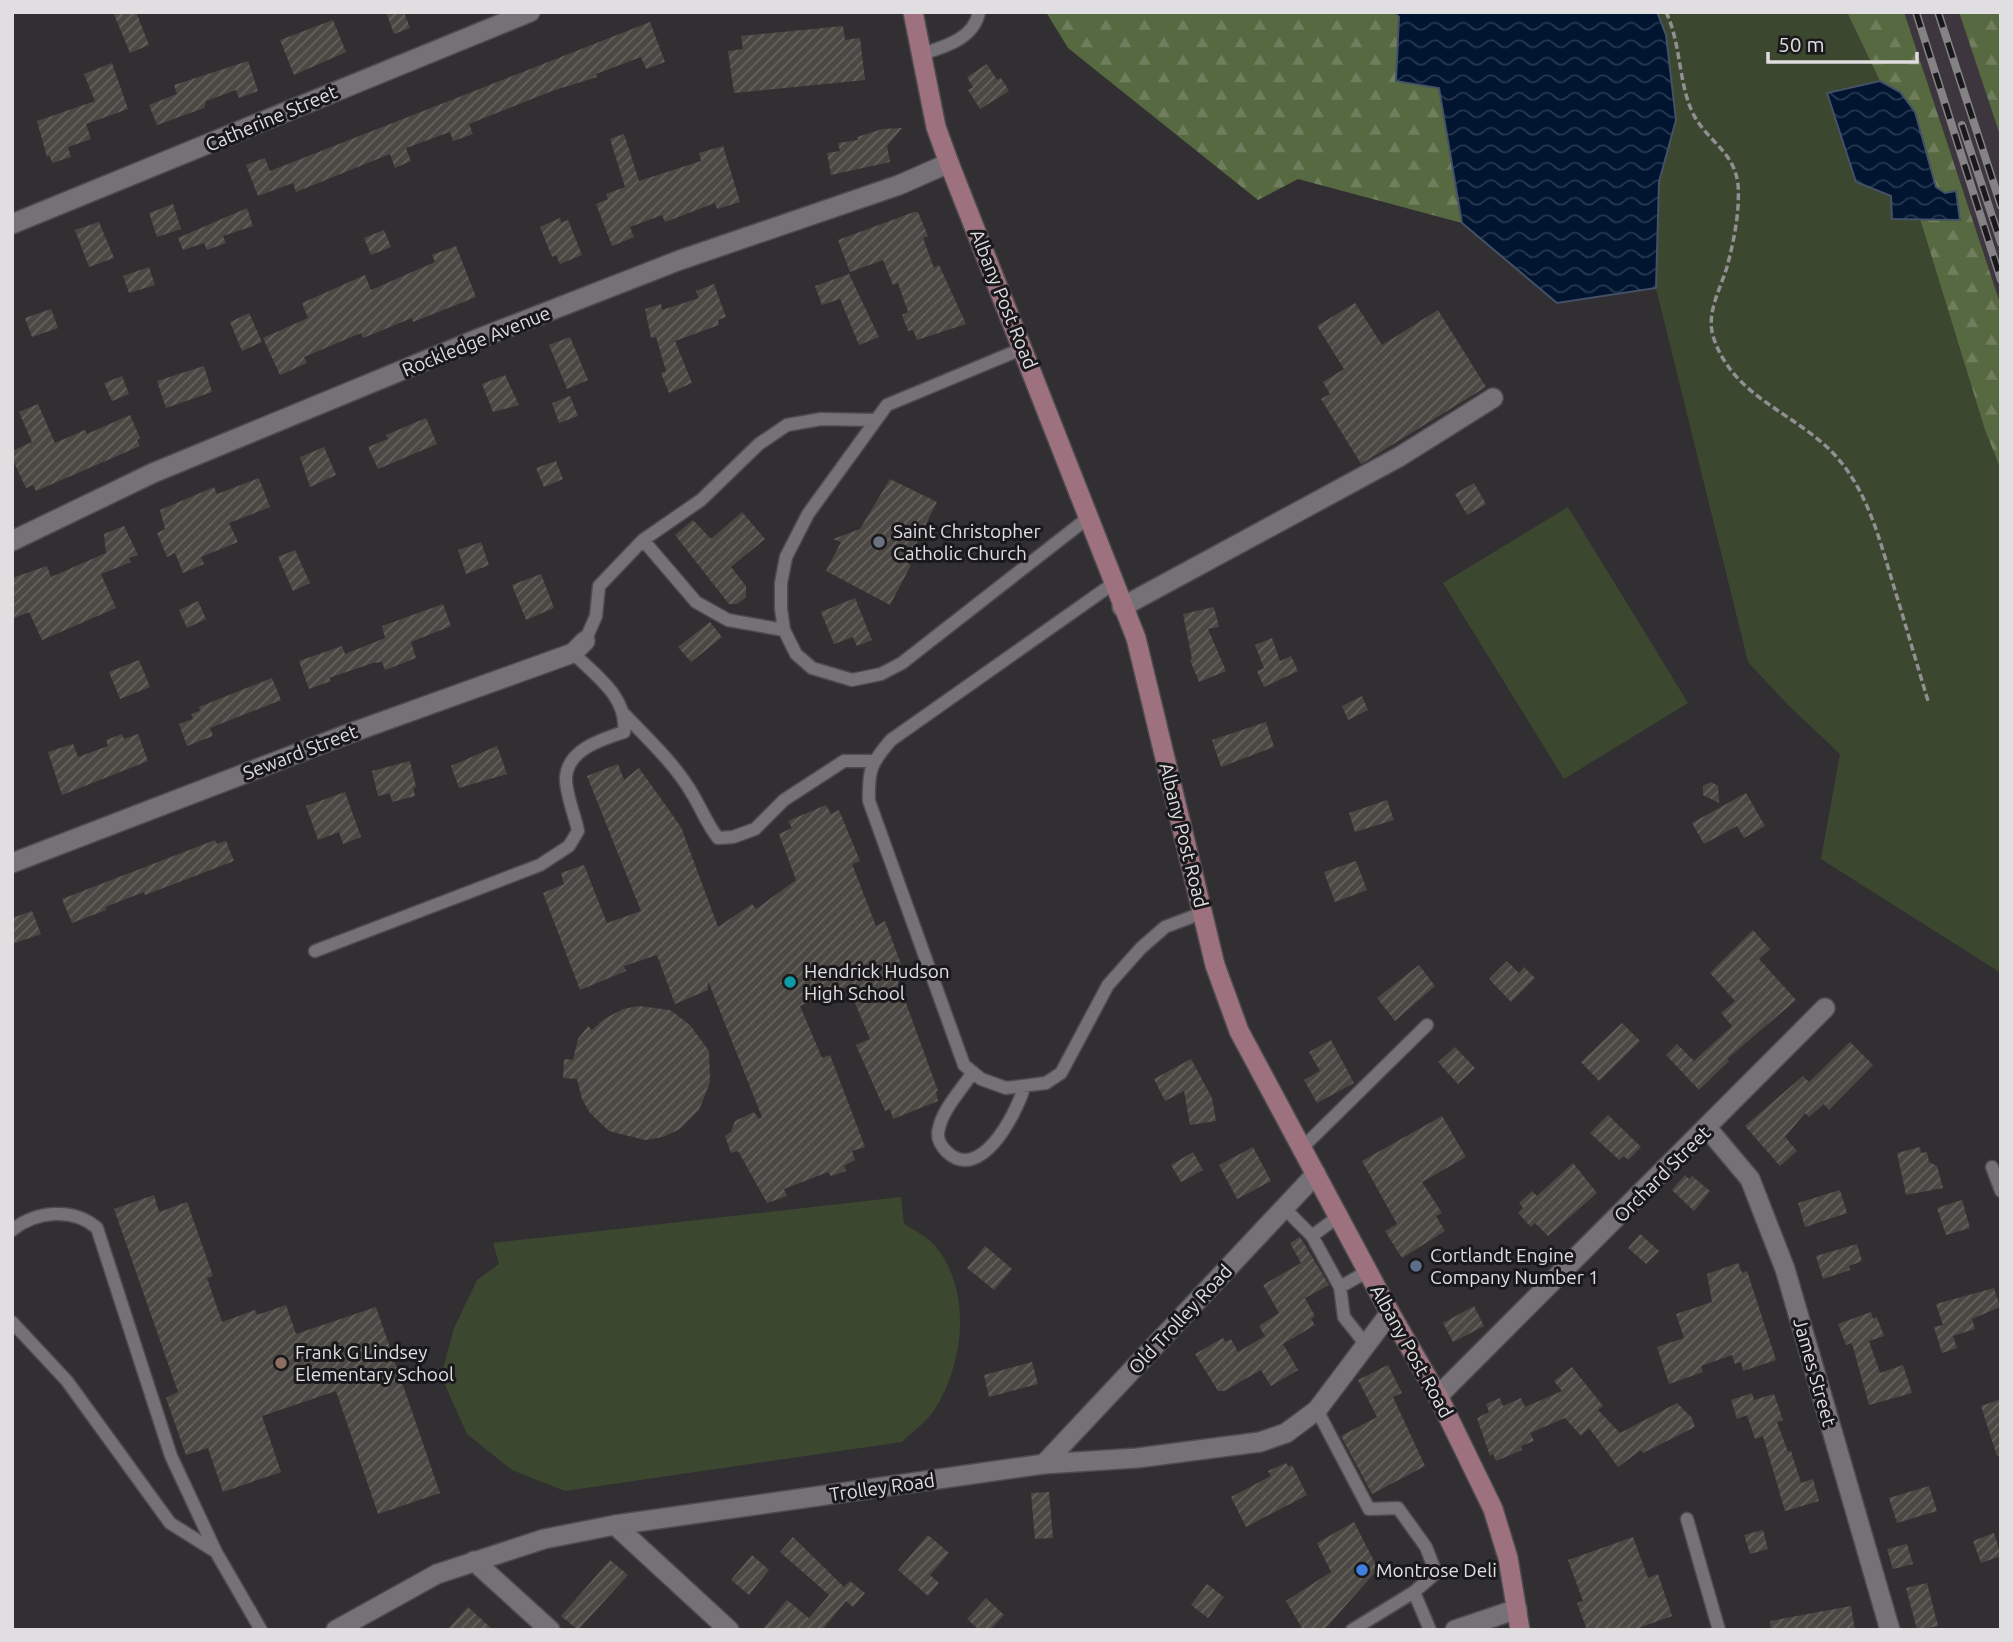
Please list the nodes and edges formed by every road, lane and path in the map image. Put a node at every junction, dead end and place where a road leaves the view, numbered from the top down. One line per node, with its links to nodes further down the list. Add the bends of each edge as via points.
1 (530, 12): 7 (street, Catherine Street)
2 (914, 12): 5 (main road, Albany Post Road)
3 (979, 12): 5 (lane, via 975,25 964,35)
4 (1666, 12): 18 (path, via 1695,118 1725,149 1738,182 1738,214 1713,310 1713,337 1741,385 1831,451 1854,483 1880,537)
5 (922, 54): 6 (main road, Albany Post Road, via 936,127)
6 (949, 163): 8 (main road, Albany Post Road); 13 (street, Rockledge Avenue, via 480,338 153,473)
7 (12, 224)
8 (1024, 348): 10 (lane, via 887,405); 11 (main road, Albany Post Road)
9 (1493, 398): 15 (street, via 1399,457)
10 (875, 420): 12 (lane, via 821,419 787,425 759,444 701,500); 16 (lane, via 808,514 786,557 780,583)
11 (1088, 517): 14 (main road, Albany Post Road); 16 (lane, via 902,663 881,674 852,680 813,668 796,654)
12 (643, 540): 16 (lane, via 696,601 728,620); 17 (lane, via 599,586 596,616)
13 (12, 541)
14 (1114, 583): 15 (main road, Albany Post Road); 20 (lane, via 891,740)
15 (1122, 607): 22 (main road, Albany Post Road, via 1136,638)
16 (784, 630)
17 (579, 647): 19 (lane, via 618,697); 21 (street, Seward Street)
18 (1929, 704)
19 (624, 714): 20 (lane, via 672,767 718,838 755,829 784,800 844,761); 23 (lane, via 624,732 595,741 574,757 566,776 578,831 569,846 540,865)
20 (873, 761): 26 (lane, via 869,801 964,1066)
21 (12, 863)
22 (1202, 913): 27 (lane, via 1165,927 1141,948 1108,985 1061,1073); 29 (main road, Albany Post Road, via 1239,1031)
23 (315, 951)
24 (1825, 1009): 28 (street, Orchard Street)
25 (1427, 1026): 29 (lane)
26 (973, 1072): 27 (lane, via 1006,1088); 27 (lane, via 937,1132 940,1145 957,1162 981,1156 1016,1112)
27 (1024, 1088)
28 (1709, 1129): 42 (street, Orchard Street); 60 (street, James Street, via 1750,1179 1785,1269)
29 (1302, 1148): 31 (main road, Albany Post Road)
30 (1992, 1167): 32 (lane)
31 (1316, 1174): 33 (street, Old Trolley Road); 34 (main road, Albany Post Road)
32 (2001, 1191)
33 (1284, 1208): 36 (lane); 44 (street, Old Trolley Road)
34 (1339, 1216): 36 (lane); 37 (main road, Albany Post Road)
35 (12, 1230): 47 (lane, via 30,1218 53,1212 97,1228 171,1456)
36 (1312, 1236): 38 (lane)
37 (1368, 1271): 38 (lane); 39 (main road, Albany Post Road)
38 (1340, 1287): 41 (lane, via 1344,1317)
39 (1390, 1313): 41 (street, Trolley Road); 42 (main road, Albany Post Road)
40 (12, 1322): 47 (lane, via 67,1381 170,1523)
41 (1367, 1346): 43 (street, Trolley Road)
42 (1438, 1396): 50 (main road, Albany Post Road, via 1493,1509)
43 (1317, 1410): 44 (street, Trolley Road, via 1286,1433 1260,1442); 49 (lane, via 1369,1509 1398,1508 1426,1547 1436,1573)
44 (1044, 1464): 46 (street, Trolley Road)
45 (1687, 1519): 59 (lane)
46 (615, 1525): 48 (street, Trolley Road, via 544,1539); 54 (street)
47 (216, 1552): 51 (lane)
48 (474, 1561): 52 (street, Trolley Road, via 426,1580); 53 (street)
49 (1414, 1592): 55 (lane); 56 (lane)
50 (1517, 1609): 57 (street); 58 (main road, Albany Post Road)
51 (261, 1630)
52 (336, 1630)
53 (550, 1630)
54 (729, 1630)
55 (1352, 1630)
56 (1430, 1630)
57 (1455, 1630)
58 (1520, 1630)
59 (1719, 1630)
60 (1890, 1630)

